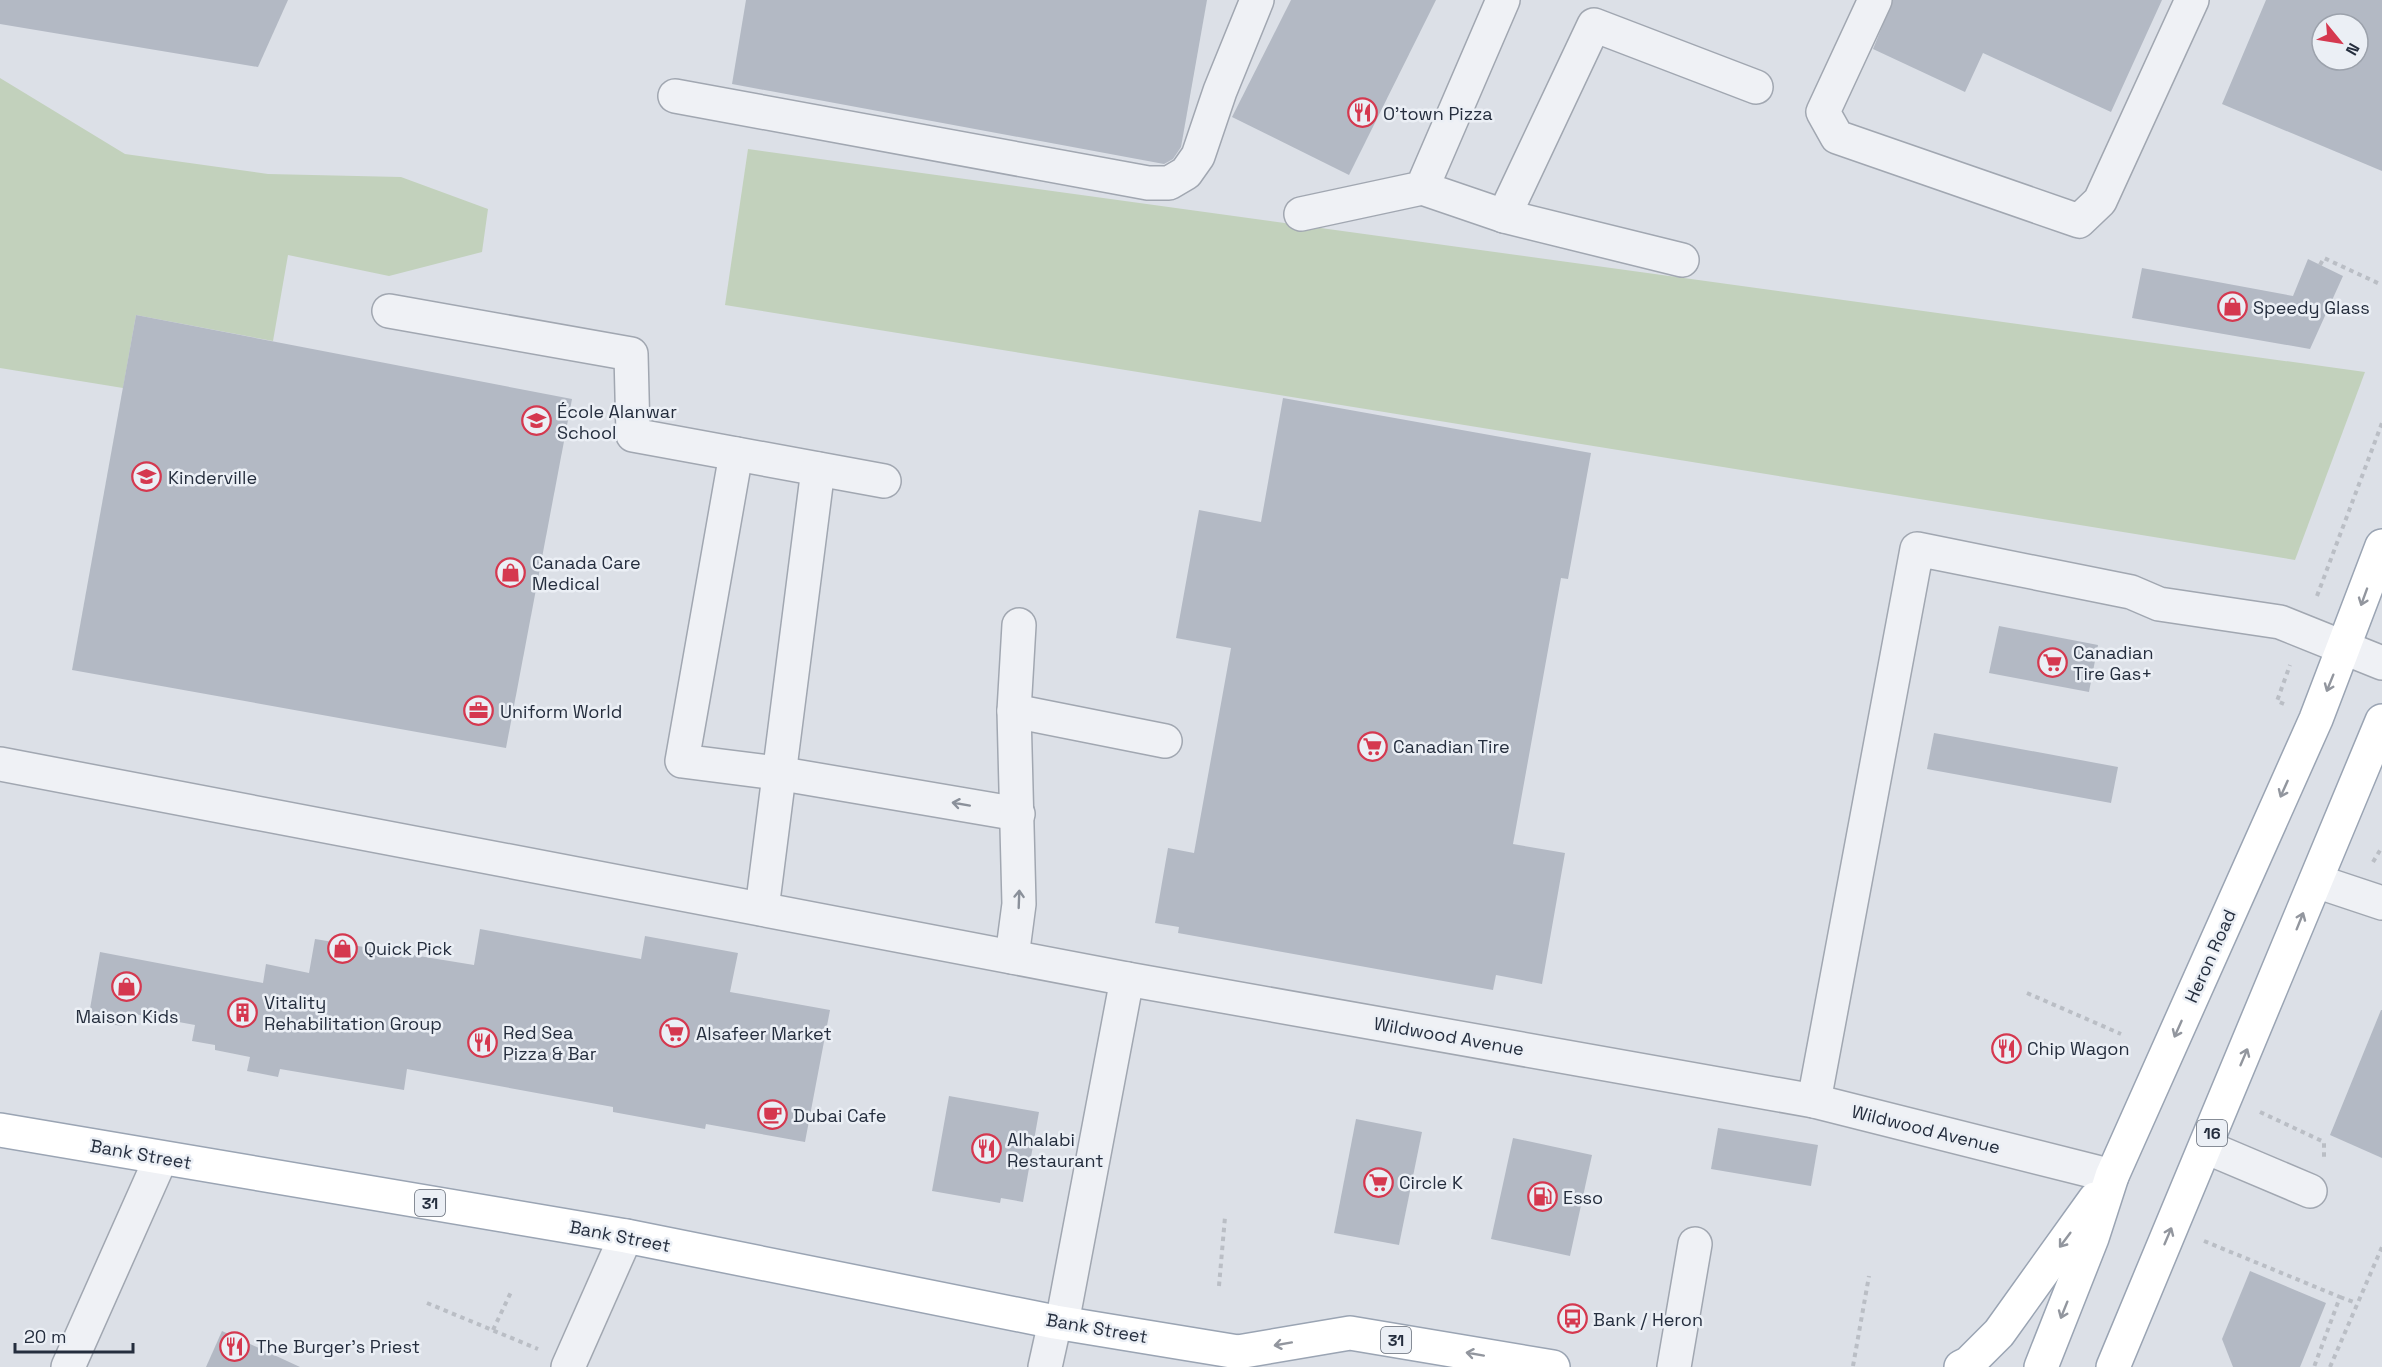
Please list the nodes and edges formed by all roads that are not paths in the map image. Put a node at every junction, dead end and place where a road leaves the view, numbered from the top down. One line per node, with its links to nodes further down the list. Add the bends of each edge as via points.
1 (1257, 0): 6 (street, via 1198,156 1186,173 1169,183 1148,183)
2 (1503, 0): 7 (street)
3 (1875, 0): 4 (street, via 1823,112 1837,137 2079,221 2100,201)
4 (2192, 0)
5 (1756, 87): 9 (street, via 1594,25)
6 (675, 96)
7 (1422, 188): 8 (street); 9 (street)
8 (1301, 213)
9 (1504, 216): 10 (street)
10 (1682, 260)
11 (389, 311): 12 (street, via 631,354 633,435)
12 (736, 454): 13 (street); 23 (street, via 681,761)
13 (818, 469): 14 (street); 23 (street)
14 (884, 481)
15 (2382, 546): 17 (main road, Heron Road, one-way to 17)
16 (1019, 625): 19 (street)
17 (2345, 648): 18 (street); 30 (street, via 2280,622 2159,604 2130,592 1917,549); 34 (main road, Heron Road, one-way to 34)
18 (2382, 663)
19 (1014, 711): 21 (street); 24 (street)
20 (2382, 722): 25 (main road, 16)
21 (1165, 741)
22 (0, 764): 27 (street, Wildwood Avenue)
23 (777, 773): 24 (street, one-way to 23); 27 (street)
24 (1018, 814): 28 (street, one-way to 24, via 1019,904)
25 (2316, 881): 26 (street); 32 (main road, 16, one-way to 25)
26 (2382, 903)
27 (762, 909): 28 (street, Wildwood Avenue)
28 (1012, 957): 29 (street, Wildwood Avenue)
29 (1127, 979): 30 (street, Wildwood Avenue); 39 (street)
30 (1814, 1101): 34 (street, Wildwood Avenue)
31 (0, 1130): 33 (main road, Bank Street / 31)
32 (2206, 1147): 35 (street); 38 (main road, 16, one-way to 32)
33 (161, 1158): 36 (main road, Bank Street / 31); 42 (street)
34 (2112, 1176): 46 (main road, one-way to 46, via 1999,1333 1969,1364); 47 (main road, Heron Road, one-way to 47, via 2092,1239)
35 (2317, 1177)
36 (626, 1236): 39 (main road, Bank Street / 31); 41 (street)
37 (1695, 1244): 45 (street)
38 (2145, 1290): 48 (main road, 16); 49 (main road)
39 (1058, 1322): 40 (main road, Bank Street / 31); 43 (street)
40 (1250, 1359): 44 (main road, Bank Street / 31, one-way to 40, via 1350,1333)
41 (569, 1364)
42 (68, 1367)
43 (1045, 1367)
44 (1553, 1367)
45 (1674, 1367)
46 (1961, 1367)
47 (2041, 1367)
48 (2113, 1367)
49 (2140, 1367)

